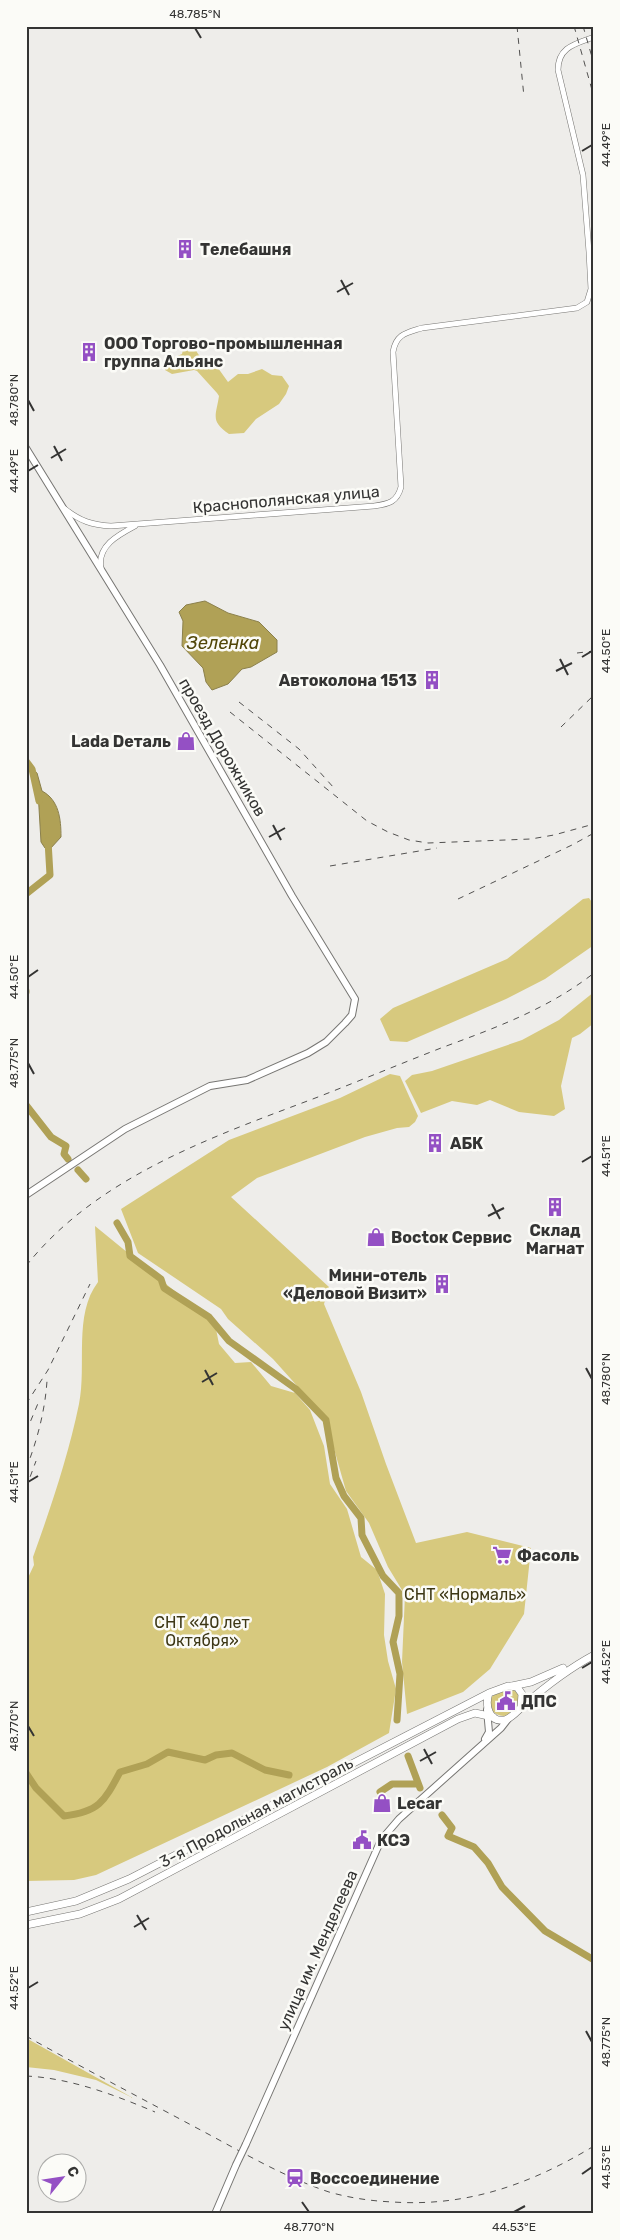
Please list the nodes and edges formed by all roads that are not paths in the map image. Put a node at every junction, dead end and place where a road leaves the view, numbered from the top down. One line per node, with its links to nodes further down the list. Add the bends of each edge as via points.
1 (594, 37): 4 (street, Краснополянская улица, via 565,48 558,59 583,175 591,289 588,302 577,308 422,328 401,335 393,352 401,487 398,496 388,504)
2 (26, 448): 3 (main road, Краснополянская улица)
3 (63, 508): 4 (street, Краснополянская улица, via 94,525); 5 (main road, проезд Дорожников)
4 (137, 525): 5 (street, via 101,551)
5 (101, 572): 6 (main road, проезд Дорожников, via 160,665 292,896 351,990 355,999 354,1009 326,1042 308,1054 247,1080 210,1086 125,1129)
6 (26, 1195)
7 (594, 1651): 9 (highway, 3-я Продольная магистраль, via 531,1682)
8 (594, 1655): 11 (highway, via 564,1672)
9 (512, 1686): 10 (highway, 3-я Продольная магистраль); 11 (highway, via 522,1694)
10 (489, 1693): 12 (highway); 15 (highway, 3-я Продольная магистраль, via 129,1879 76,1901)
11 (521, 1707): 13 (highway)
12 (489, 1713): 13 (highway, 3-я Продольная магистраль, via 501,1720); 14 (main road, via 489,1732); 16 (highway, 3-я Продольная магистраль, via 458,1719 119,1899 80,1914)
13 (508, 1719): 14 (main road, улица им. Менделеева)
14 (482, 1745): 17 (main road, улица им. Менделеева, bridge, via 399,1819 381,1840)
15 (26, 1912)
16 (26, 1925)
17 (215, 2214)

